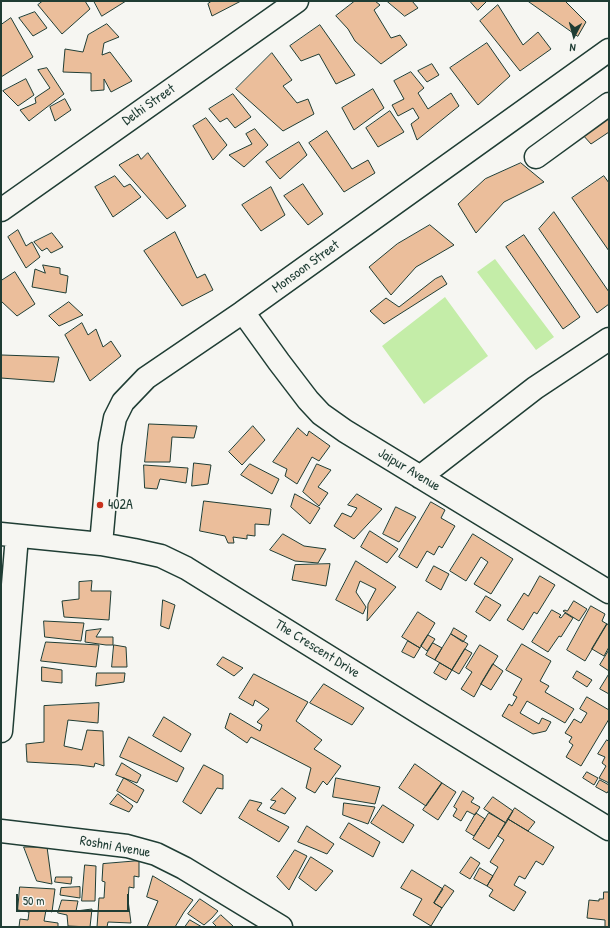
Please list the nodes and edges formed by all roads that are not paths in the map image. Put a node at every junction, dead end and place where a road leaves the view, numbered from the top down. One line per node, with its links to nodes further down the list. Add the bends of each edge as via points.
1 (297, 1): 5 (street, Delhi Street)
2 (609, 50): 6 (street, Monsoon Street)
3 (609, 104): 4 (street)
4 (536, 157)
5 (1, 210)
6 (242, 312): 8 (street, Jaipur Avenue, via 321,414); 10 (street, Monsoon Street, via 146,378 123,402 115,418 110,444)
7 (609, 339): 8 (street, via 536,388)
8 (420, 477): 11 (street, Jaipur Avenue)
9 (9, 535): 10 (street, The Crescent Drive); 12 (street)
10 (102, 544): 13 (street, The Crescent Drive, via 161,556 186,568)
11 (609, 592)
12 (1, 731)
13 (609, 828)
14 (1, 831): 15 (street, Roshni Avenue, via 127,846 156,854 184,868)
15 (281, 927)

